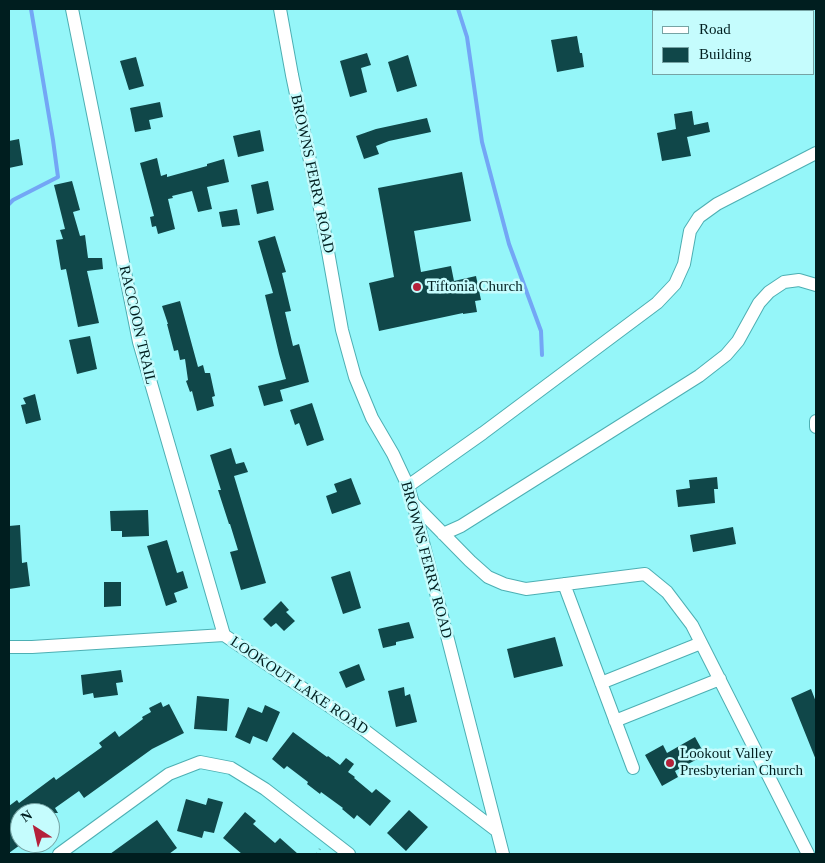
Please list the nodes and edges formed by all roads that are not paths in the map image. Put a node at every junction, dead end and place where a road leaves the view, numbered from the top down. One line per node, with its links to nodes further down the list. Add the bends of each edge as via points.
1 (72, 9): 11 (street, RACCOON TRAIL, via 139,342)
2 (280, 9): 7 (street, BROWNS FERRY ROAD, via 342,330 355,377 372,418)
3 (816, 153): 7 (street, via 698,217 690,231 684,264 675,284 657,303)
4 (816, 285): 9 (street, via 799,280 784,282 769,292 759,303 738,341 699,376 461,526)
5 (816, 421): 6 (street)
6 (816, 427)
7 (408, 486): 8 (street, BROWNS FERRY ROAD)
8 (413, 503): 9 (street); 18 (street, BROWNS FERRY ROAD)
9 (443, 534): 10 (street, via 488,577 504,584 526,589)
10 (564, 584): 12 (street, via 645,574 667,592); 15 (street)
11 (224, 635): 13 (street, LOOKOUT LAKE ROAD); 18 (street, LOOKOUT LAKE ROAD, via 363,729)
12 (701, 642): 14 (street); 15 (street)
13 (9, 647)
14 (720, 679): 16 (street); 22 (street)
15 (601, 683): 16 (street)
16 (615, 721): 17 (street)
17 (633, 768)
18 (497, 831): 21 (street, BROWNS FERRY ROAD)
19 (59, 854): 20 (street, via 170,774 200,762 231,768 265,789)
20 (349, 854)
21 (502, 854)
22 (808, 854)

